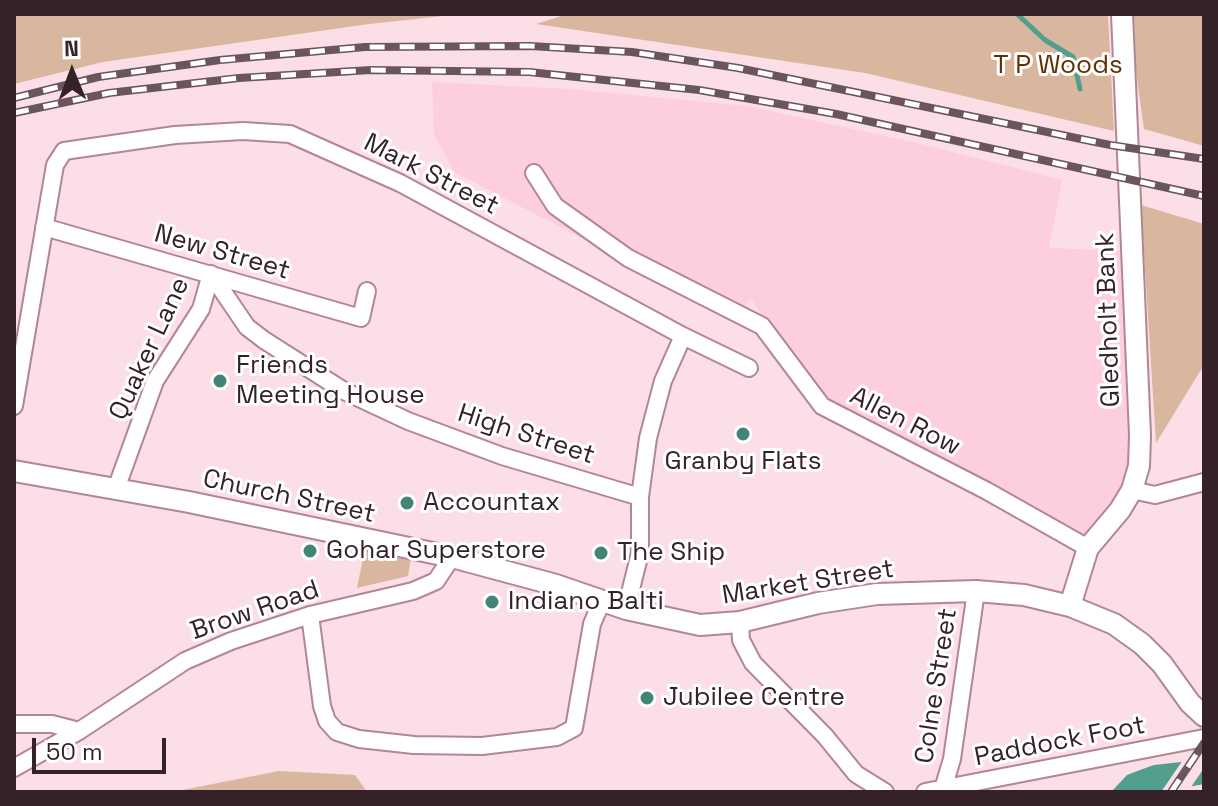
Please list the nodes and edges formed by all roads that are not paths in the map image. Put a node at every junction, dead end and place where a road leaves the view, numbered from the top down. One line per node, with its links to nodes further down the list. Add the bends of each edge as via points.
1 (1122, 14): 12 (street, Gledholt Bank, via 1140,435)
2 (534, 173): 14 (street, Allen Row, via 555,206 628,258 762,326 822,406)
3 (44, 227): 4 (street, New Street); 6 (street, Mark Street, via 55,165 64,151 175,135 290,134 400,183); 8 (street)
4 (211, 274): 5 (street, New Street, via 361,318); 11 (street, Quaker Lane, via 201,309 155,381); 13 (street, High Street, via 247,327 344,391 502,456)
5 (367, 291)
6 (683, 336): 7 (street, Mark Street); 13 (street, via 663,381)
7 (749, 368)
8 (14, 406)
9 (14, 471): 11 (street, Church Street)
10 (1204, 482): 12 (street, via 1155,495)
11 (116, 489): 15 (street, Church Street)
12 (1132, 490): 14 (street, Gledholt Bank)
13 (640, 497): 19 (street, via 640,553)
14 (1088, 548): 18 (street, Gledholt Bank)
15 (452, 557): 17 (street, Market Street); 20 (street, Brow Road, via 436,581 413,591)
16 (976, 591): 18 (street, Market Street); 21 (street, Market Street, via 852,597); 27 (street, Colne Street)
17 (602, 601): 19 (street, Market Street); 20 (street, via 592,624 574,728 557,737 482,746 414,745 337,732 322,706)
18 (1070, 606): 22 (street, Market Street, via 1114,624 1142,644)
19 (626, 609): 21 (street, Market Street, via 700,625)
20 (310, 615): 24 (street, Brow Road, via 185,661)
21 (740, 622): 28 (street, via 741,640 753,663 856,774)
22 (1197, 709)
23 (14, 724): 24 (street, via 52,724)
24 (79, 731): 26 (street, Brow Road)
25 (1204, 738): 27 (street, Paddock Foot)
26 (14, 768)
27 (943, 789): 29 (street, Paddock Foot)
28 (885, 792)
29 (925, 792)

